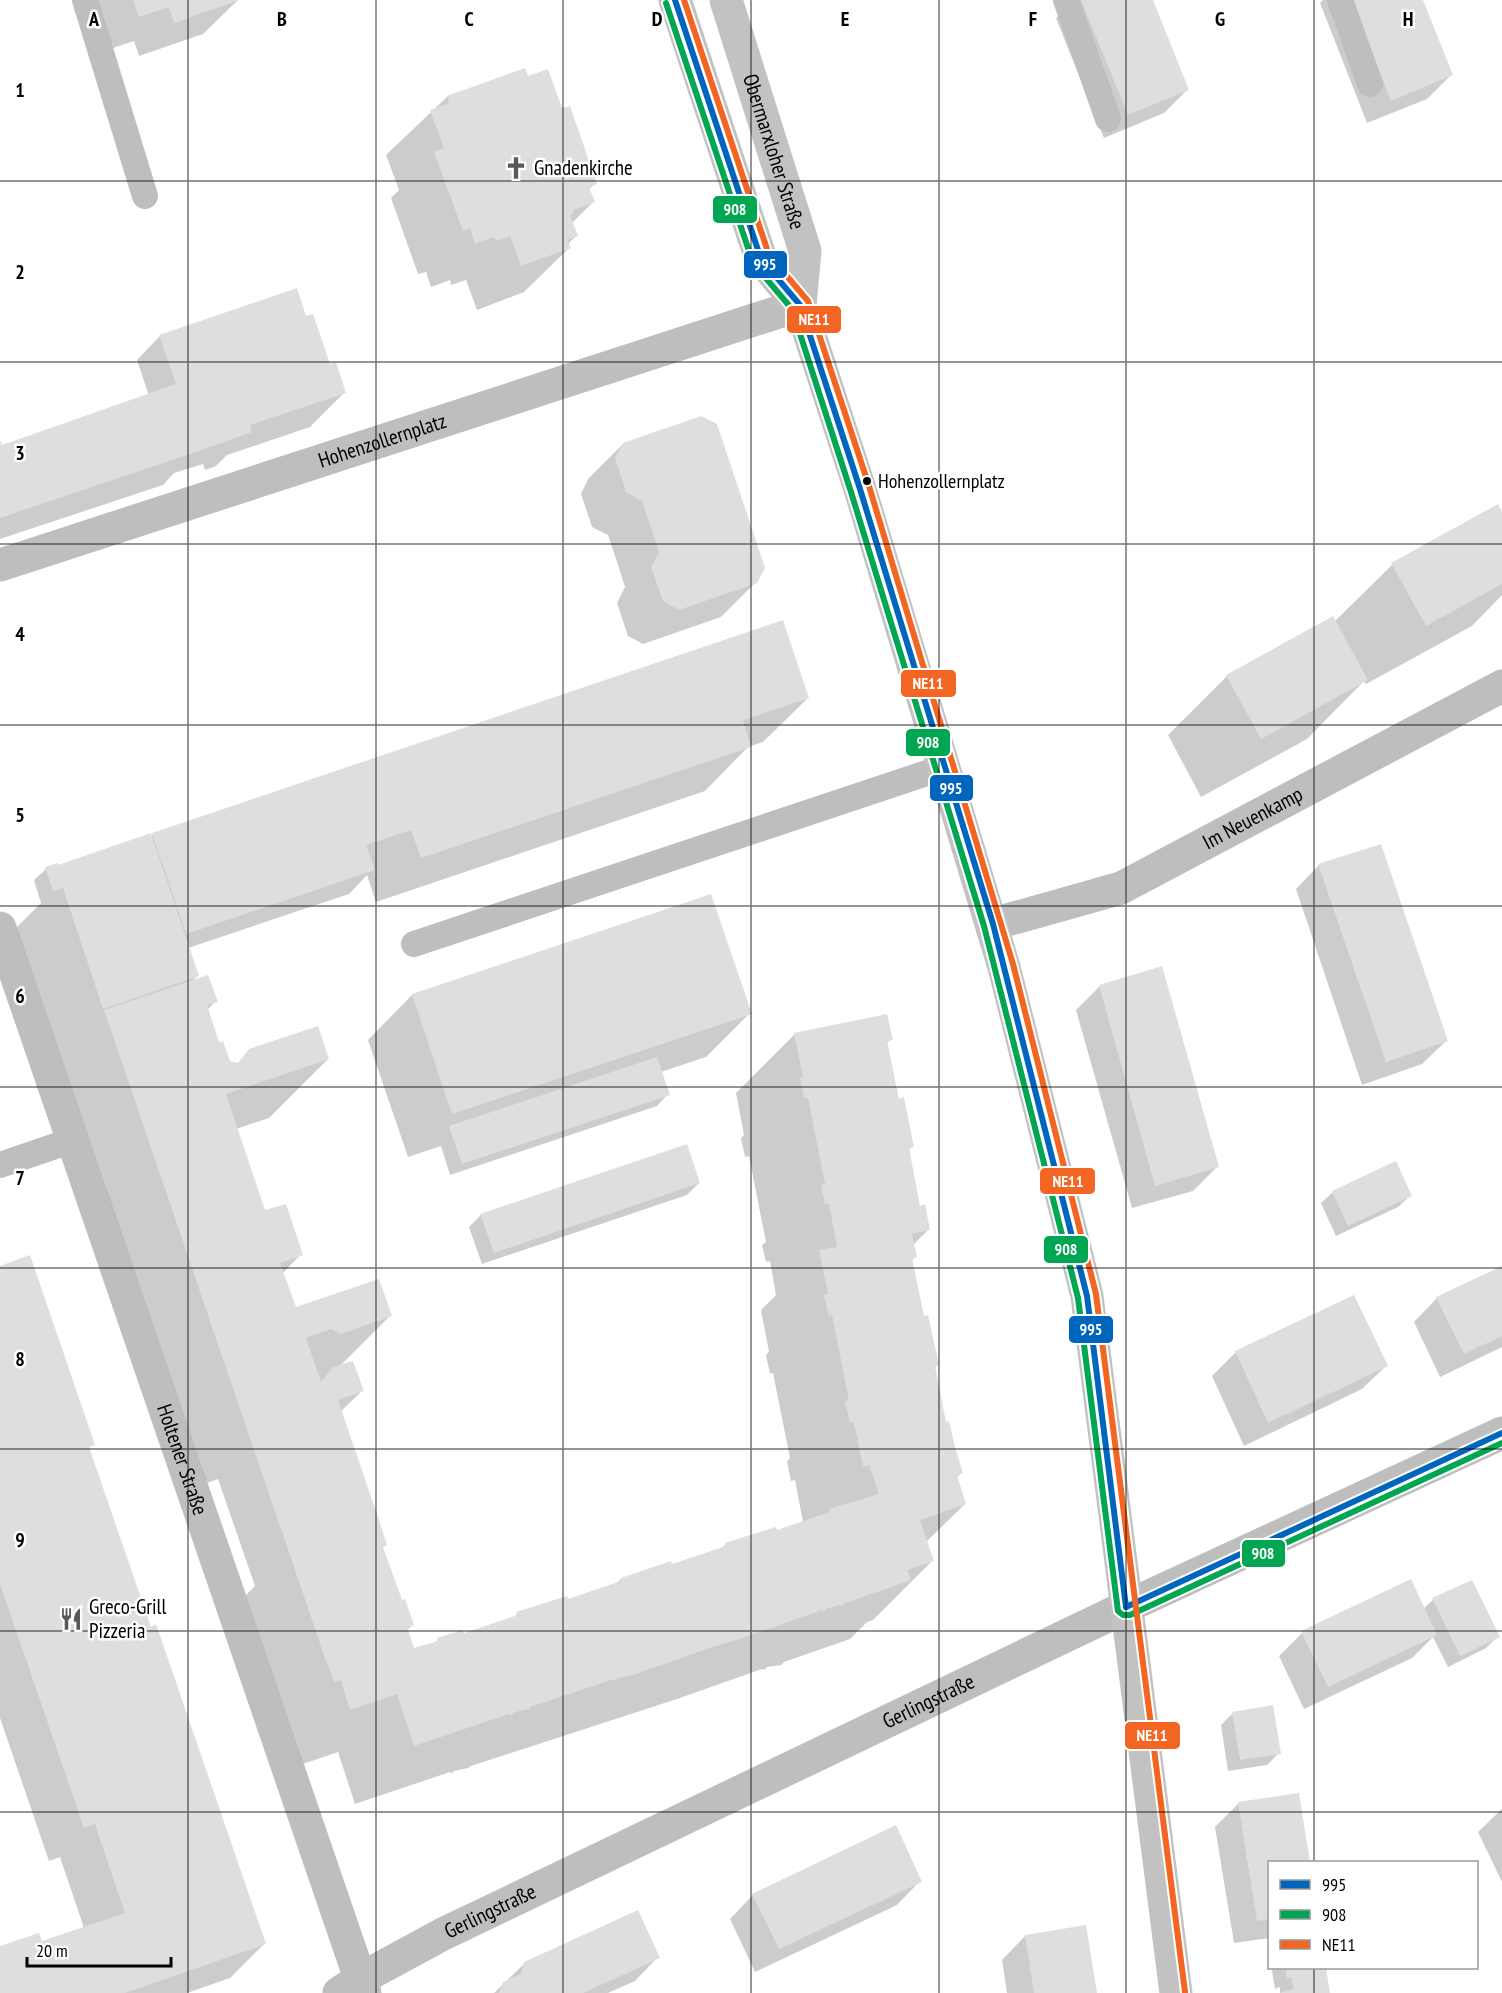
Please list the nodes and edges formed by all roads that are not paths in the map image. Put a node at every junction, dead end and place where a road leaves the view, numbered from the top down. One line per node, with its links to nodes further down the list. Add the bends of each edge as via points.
1 (85, 0): 8 (lane)
2 (675, 0): 9 (street, Obermarxloher Straße, via 762,259)
3 (726, 0): 9 (street, Obermarxloher Straße, via 805,251)
4 (1066, 0): 7 (lane)
5 (1340, 0): 6 (lane)
6 (1370, 84)
7 (1108, 119)
8 (145, 196)
9 (800, 305): 10 (street, Hohenzollernplatz); 12 (street, Obermarxloher Straße)
10 (0, 565)
11 (1502, 686): 13 (street, Im Neuenkamp, via 1120,888)
12 (945, 766): 13 (street, Obermarxloher Straße); 15 (lane)
13 (993, 924): 19 (street, Obermarxloher Straße, via 1087,1296)
14 (0, 928): 16 (street, Holtener Straße)
15 (414, 944)
16 (73, 1140): 17 (lane); 20 (street, Holtener Straße)
17 (0, 1165)
18 (1502, 1433): 19 (street, Gerlingstraße)
19 (1126, 1607): 20 (street, Gerlingstraße, via 443,1934); 21 (street, Obermarxloher Straße)
20 (355, 1988)
21 (1176, 1993)

